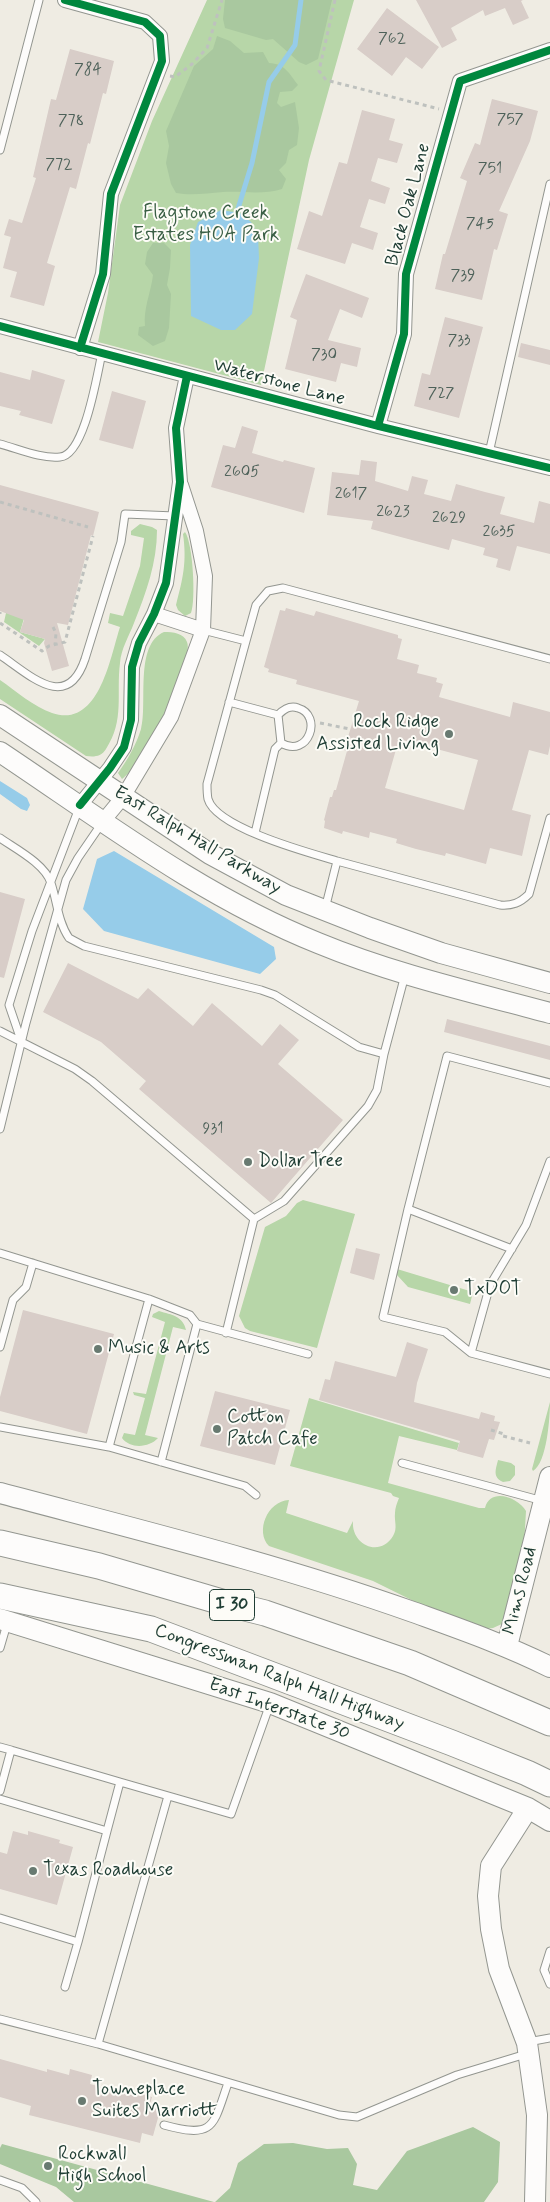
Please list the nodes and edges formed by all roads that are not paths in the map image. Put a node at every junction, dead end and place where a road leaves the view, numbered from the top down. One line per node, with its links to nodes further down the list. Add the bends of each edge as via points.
1 (39, 0): 4 (lane)
2 (65, 0): 7 (street, via 145,22 160,36 162,61 111,194 103,274)
3 (550, 50): 10 (street, Black Oak Lane, via 460,81 406,274 404,334)
4 (0, 150)
5 (550, 184): 12 (lane)
6 (0, 326): 7 (street, Waterstone Lane)
7 (80, 348): 8 (street, Waterstone Lane)
8 (102, 353): 9 (street, Waterstone Lane); 11 (lane, via 79,442 70,452 62,457 46,456)
9 (187, 376): 10 (street, Waterstone Lane); 14 (street, via 176,428)
10 (378, 426): 12 (street, Waterstone Lane)
11 (0, 444)
12 (489, 453): 13 (street, Waterstone Lane)
13 (550, 468)
14 (180, 482): 15 (street); 17 (street, via 196,532 205,576)
15 (175, 516): 16 (street, via 166,583); 19 (lane, via 125,514 121,542 88,650 81,671 72,683 54,688 44,685)
16 (154, 614): 17 (street); 26 (street, via 139,643 132,667 131,720 124,748)
17 (203, 630): 18 (lane); 27 (street, via 171,717)
18 (246, 641): 20 (lane, via 256,605 268,591 283,588); 21 (lane)
19 (0, 655)
20 (550, 659)
21 (229, 702): 23 (lane); 31 (lane, via 207,784 208,800 220,814)
22 (0, 715): 26 (main road, East Ralph Hall Parkway)
23 (278, 715): 24 (lane); 24 (lane, via 284,709 303,709 312,723 306,741 289,747)
24 (282, 743): 31 (lane, via 275,748)
25 (0, 752): 28 (main road, East Ralph Hall Parkway)
26 (100, 781): 27 (main road, East Ralph Hall Parkway); 28 (street)
27 (124, 797): 30 (street); 36 (main road, East Ralph Hall Parkway, via 210,854 286,895)
28 (80, 805): 30 (main road, East Ralph Hall Parkway); 34 (lane)
29 (550, 818): 33 (lane, via 529,894 522,901 508,906)
30 (104, 820): 35 (lane, via 66,880); 37 (main road, East Ralph Hall Parkway, via 188,877 245,908 317,943)
31 (255, 833): 33 (lane, via 282,845)
32 (0, 838): 34 (lane, via 35,861)
33 (337, 861): 36 (lane)
34 (51, 881): 35 (lane); 41 (lane, via 9,1005)
35 (57, 908): 41 (lane); 42 (lane, via 69,938 84,946 275,995 359,1047)
36 (324, 910): 38 (main road, East Ralph Hall Parkway, via 441,953)
37 (406, 975): 39 (main road, East Ralph Hall Parkway); 42 (lane)
38 (550, 983)
39 (550, 1013)
40 (0, 1031): 41 (lane)
41 (22, 1043): 44 (lane); 47 (lane, via 92,1081)
42 (384, 1054): 47 (lane, via 377,1090 368,1106 284,1201)
43 (550, 1083): 46 (lane, via 447,1056)
44 (0, 1129)
45 (550, 1161): 48 (lane, via 526,1225)
46 (408, 1209): 48 (lane); 55 (lane, via 383,1317 445,1332)
47 (254, 1219): 53 (lane)
48 (512, 1249): 55 (lane, via 490,1285)
49 (0, 1252): 50 (lane)
50 (33, 1262): 51 (lane); 54 (lane, via 26,1287 13,1300)
51 (149, 1299): 52 (lane, via 190,1315); 59 (lane)
52 (197, 1324): 53 (lane); 60 (lane)
53 (226, 1333): 56 (lane)
54 (1, 1343)
55 (471, 1353): 57 (lane)
56 (308, 1354)
57 (550, 1374)
58 (0, 1427): 59 (lane)
59 (109, 1447): 60 (lane)
60 (161, 1462): 64 (lane, via 245,1486)
61 (402, 1462): 65 (lane)
62 (550, 1478): 65 (main road, Mims Road)
63 (0, 1492): 69 (main road, via 341,1587)
64 (256, 1495)
65 (544, 1502): 69 (main road, Mims Road)
66 (0, 1543): 73 (highway, I 30, via 99,1566 265,1613 410,1663)
67 (0, 1596): 74 (highway, Congressman Ralph Hall Highway, via 151,1629)
68 (4, 1620): 70 (lane); 72 (main road, East Interstate 30)
69 (507, 1646): 71 (main road)
70 (0, 1648)
71 (550, 1667)
72 (270, 1703): 80 (lane, via 231,1814); 82 (main road, East Interstate 30)
73 (550, 1723)
74 (452, 1743): 78 (highway, Congressman Ralph Hall Highway); 82 (highway, via 511,1780)
75 (0, 1747): 76 (lane)
76 (11, 1750): 77 (lane); 79 (lane)
77 (120, 1782): 80 (lane); 84 (lane)
78 (550, 1784)
79 (0, 1791)
80 (168, 1796): 92 (lane)
81 (0, 1799): 84 (lane)
82 (539, 1803): 83 (main road, East Interstate 30); 93 (main road, via 491,1866 488,1896 490,1929 499,1969)
83 (550, 1821)
84 (107, 1831): 86 (lane)
85 (0, 1918): 86 (lane)
86 (78, 1942): 89 (lane)
87 (550, 1951): 88 (lane, via 544,1970)
88 (550, 1984)
89 (65, 1987)
90 (0, 2019): 92 (lane)
91 (550, 2038): 93 (lane)
92 (98, 2044): 94 (lane)
93 (527, 2048): 94 (lane, via 357,2117 339,2115); 98 (main road, via 537,2115)
94 (228, 2082): 95 (lane, via 214,2123 202,2131 189,2132)
95 (164, 2125)
96 (0, 2180): 97 (lane, via 22,2188)
97 (36, 2202)
98 (535, 2202)

